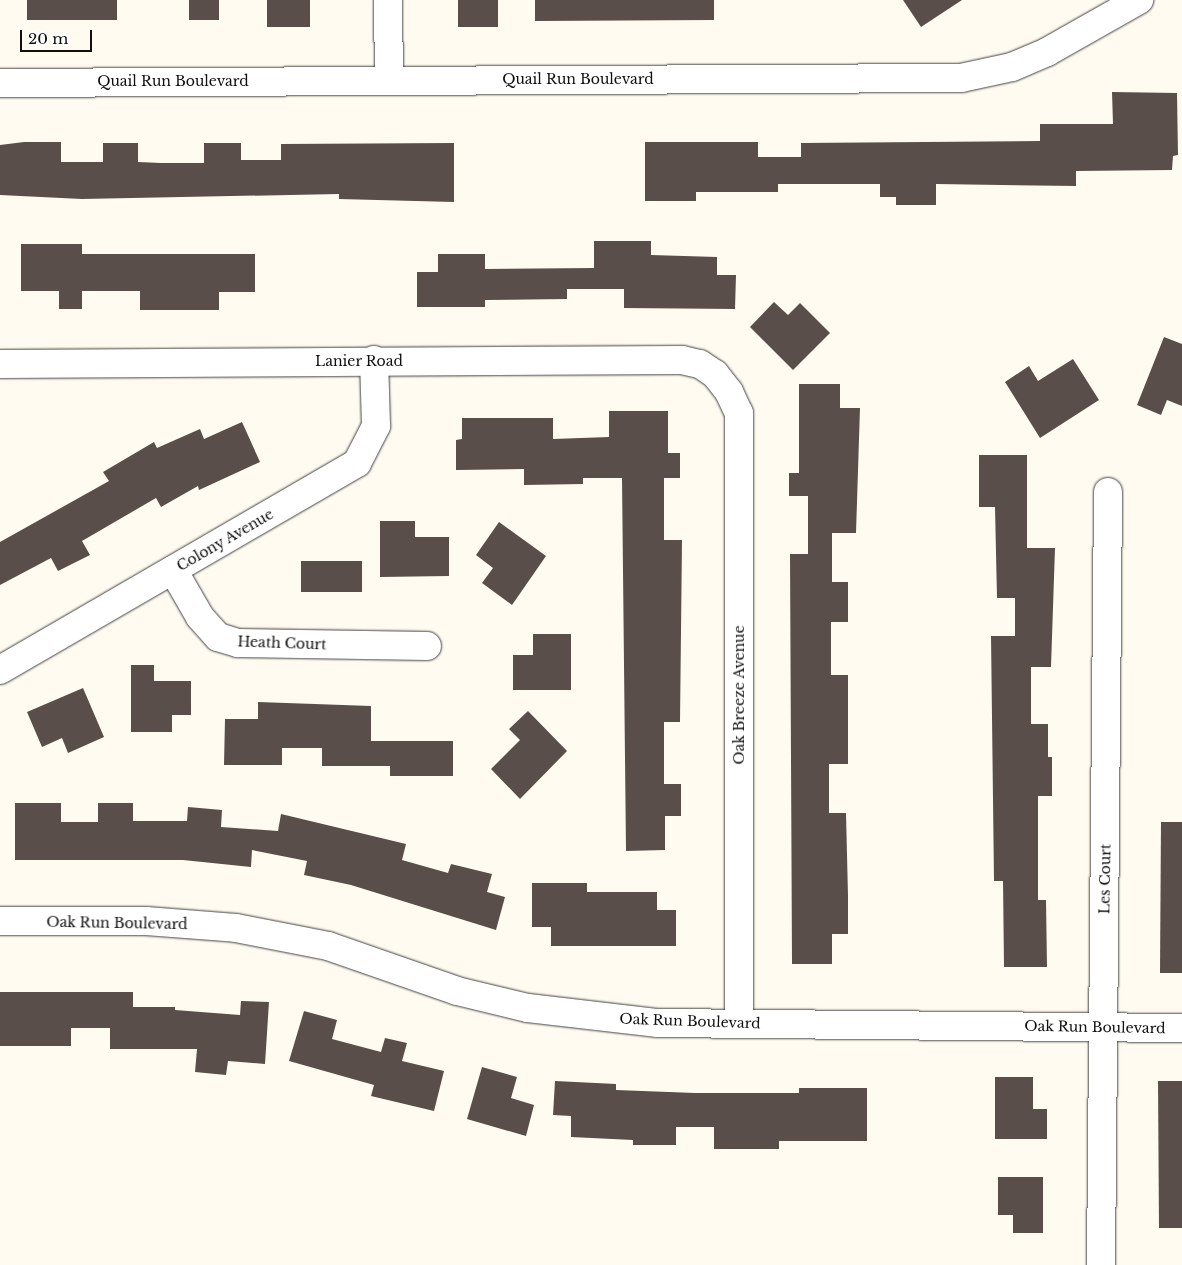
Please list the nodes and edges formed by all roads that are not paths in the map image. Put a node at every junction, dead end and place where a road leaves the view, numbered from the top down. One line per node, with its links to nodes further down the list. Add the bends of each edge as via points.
1 (388, 0): 3 (street)
2 (1139, 0): 3 (street, Quail Run Boulevard, via 1047,52 1012,67 961,78)
3 (389, 79): 4 (street, Quail Run Boulevard)
4 (0, 82)
5 (374, 360): 6 (street, Lanier Road); 7 (street, Lanier Road, via 682,360 700,364); 9 (street, Colony Avenue, via 376,426 357,463)
6 (0, 364)
7 (714, 374): 13 (street, Oak Breeze Avenue, via 729,392 739,413)
8 (1108, 492): 14 (street, Les Court)
9 (173, 570): 10 (street, Heath Court, via 200,617 218,636 238,643); 11 (street, Colony Avenue)
10 (427, 646)
11 (0, 670)
12 (0, 921): 13 (street, Oak Run Boulevard, via 146,921 236,928 328,946 457,991 528,1008 658,1023)
13 (739, 1023): 14 (street, Oak Run Boulevard)
14 (1103, 1027): 15 (street, Oak Run Boulevard); 16 (street, Les Court)
15 (1182, 1028)
16 (1101, 1265)

